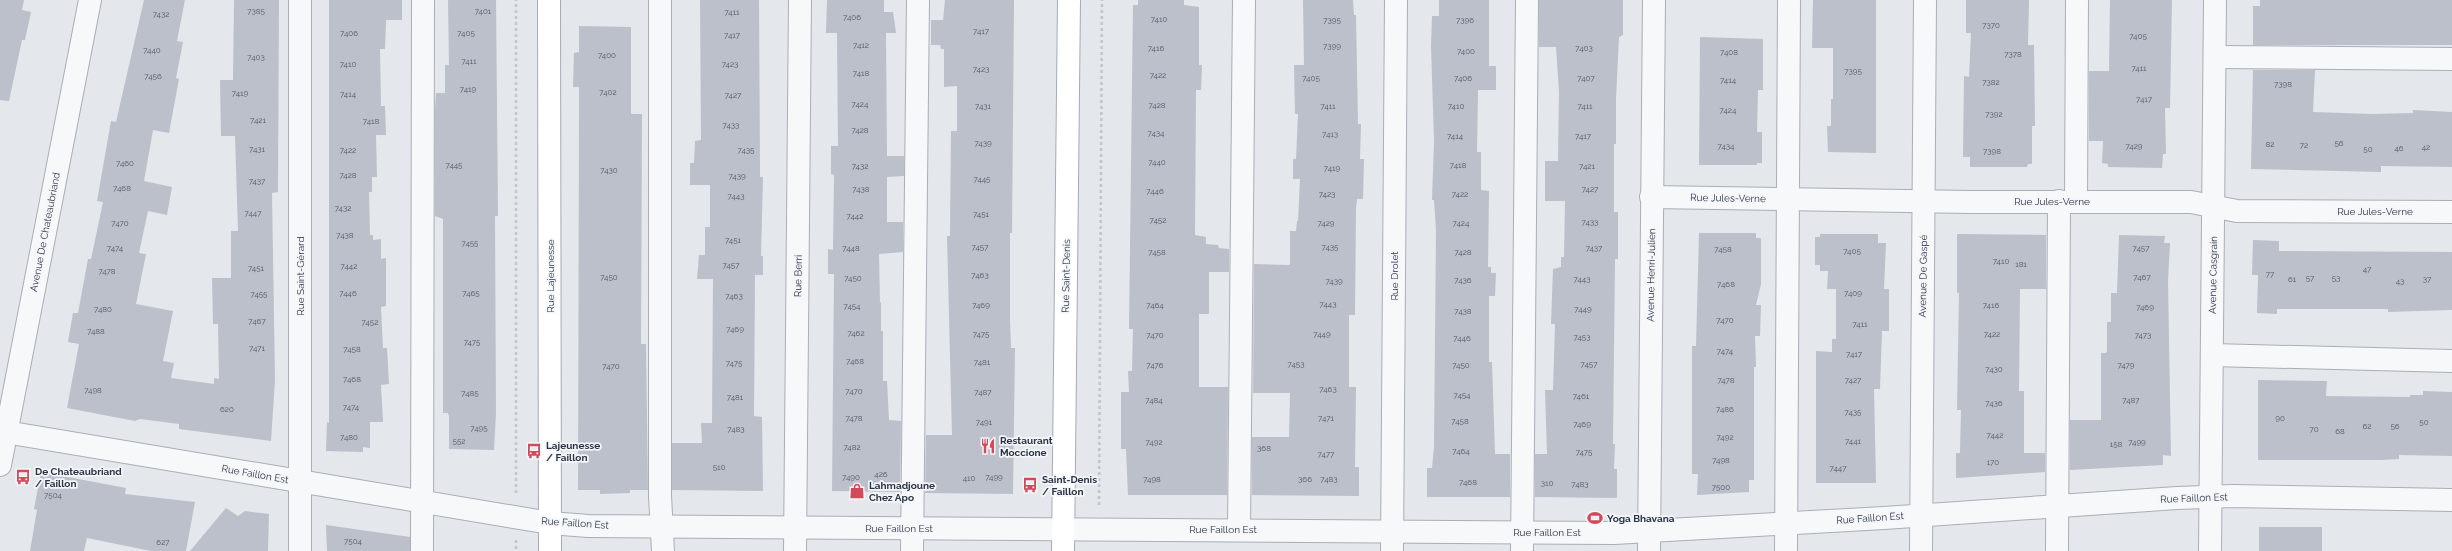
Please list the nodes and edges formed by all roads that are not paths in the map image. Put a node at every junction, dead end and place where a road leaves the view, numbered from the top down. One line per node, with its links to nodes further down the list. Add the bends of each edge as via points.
1 (90, 0): 27 (street, Avenue De Chateaubriand)
2 (300, 0): 29 (street, Rue Saint-Gérard)
3 (423, 0): 32 (street)
4 (549, 0): 35 (main road, Rue Lajeunesse)
5 (660, 0): 37 (street)
6 (800, 0): 38 (street, Rue Berri)
7 (918, 0): 39 (street)
8 (1069, 0): 40 (main road, Rue Saint-Denis)
9 (1244, 0): 41 (street)
10 (1396, 0): 42 (street, Rue Drolet)
11 (1526, 0): 44 (street)
12 (1654, 0): 19 (street, Avenue Henri-Julien)
13 (1789, 0): 20 (street)
14 (1925, 0): 21 (street, Avenue De Gaspé)
15 (2077, 0): 22 (street)
16 (2215, 0): 17 (street, Avenue Casgrain)
17 (2215, 57): 18 (street); 23 (street, Avenue Casgrain)
18 (2452, 59)
19 (1651, 196): 20 (street, Rue Jules-Verne); 43 (street, Avenue Henri-Julien)
20 (1787, 199): 21 (street, Rue Jules-Verne); 36 (street)
21 (1924, 201): 22 (street, Rue Jules-Verne); 34 (street, Avenue De Gaspé)
22 (2067, 201): 23 (street, Rue Jules-Verne, via 2190,202); 33 (street)
23 (2214, 206): 24 (street, Rue Jules-Verne, via 2237,211); 25 (street, Avenue Casgrain)
24 (2452, 212)
25 (2212, 355): 26 (street); 30 (street, Avenue Casgrain)
26 (2452, 361)
27 (3, 432): 28 (street, Avenue De Chateaubriand); 29 (street, Rue Faillon Est)
28 (0, 465)
29 (300, 482): 32 (street, Rue Faillon Est); 45 (street, Rue Saint-Gérard)
30 (2211, 497): 31 (street, Rue Faillon Est); 33 (street, Rue Faillon Est); 55 (street, Avenue Casgrain)
31 (2452, 500)
32 (422, 502): 35 (street, Rue Faillon Est); 46 (street)
33 (2057, 505): 34 (street, Rue Faillon Est); 54 (street)
34 (1921, 515): 36 (street, Rue Faillon Est); 53 (street, Avenue De Gaspé)
35 (550, 523): 37 (street, Rue Faillon Est); 47 (main road, Rue Lajeunesse)
36 (1786, 524): 43 (street, Rue Faillon Est); 52 (street)
37 (661, 526): 38 (street, Rue Faillon Est); 48 (street)
38 (795, 526): 39 (street, Rue Faillon Est); 49 (street, Rue Berri)
39 (913, 528): 40 (street, Rue Faillon Est); 50 (street)
40 (1063, 528): 41 (street, Rue Faillon Est); 51 (main road, Rue Saint-Denis)
41 (1239, 529): 42 (street, Rue Faillon Est)
42 (1392, 541): 44 (street, Rue Faillon Est)
43 (1649, 541): 44 (street, Rue Faillon Est)
44 (1522, 542)
45 (300, 551)
46 (422, 551)
47 (550, 551)
48 (662, 551)
49 (795, 551)
50 (912, 551)
51 (1063, 551)
52 (1786, 551)
53 (1921, 551)
54 (2056, 551)
55 (2210, 551)

